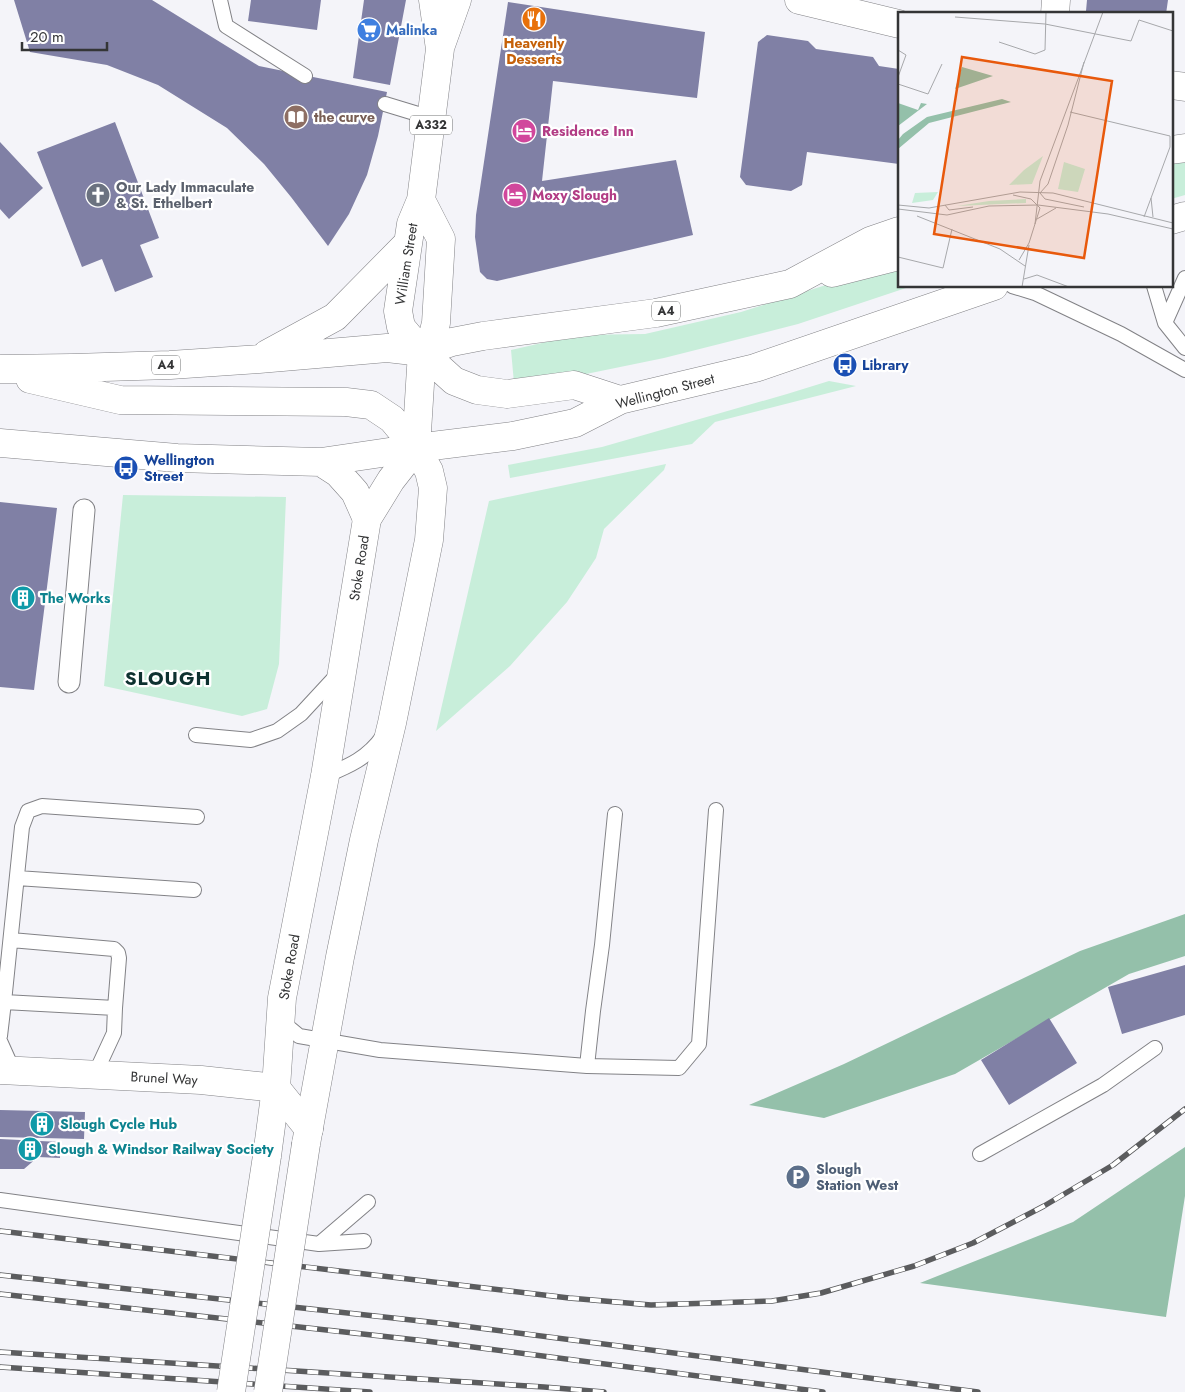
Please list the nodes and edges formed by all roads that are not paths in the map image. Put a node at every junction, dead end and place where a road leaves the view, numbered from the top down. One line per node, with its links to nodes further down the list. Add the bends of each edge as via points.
1 (220, 0): 7 (lane, via 226,26)
2 (434, 0): 6 (main road, William Street)
3 (458, 0): 6 (main road, William Street)
4 (799, 0): 5 (main road)
5 (898, 24)
6 (440, 49): 11 (main road, William Street / A332)
7 (305, 76)
8 (1172, 85): 9 (main road)
9 (1185, 87)
10 (385, 104): 11 (lane)
11 (431, 118): 14 (main road, William Street / A332)
12 (1185, 148): 13 (main road)
13 (1172, 150)
14 (421, 200): 18 (main road, William Street / A332, via 410,224); 27 (main road, William Street, via 441,239 436,322 432,339)
15 (1185, 216): 16 (main road)
16 (1172, 220)
17 (898, 231): 21 (main road, A4, via 870,241)
18 (408, 243): 27 (main road, William Street / A332, via 398,311 401,327); 28 (main road, A4, via 335,317)
19 (898, 256): 21 (main road)
20 (1185, 278): 25 (lane)
21 (790, 284): 27 (main road, A4, via 656,313 483,336)
22 (988, 288): 31 (main road, Wellington Street, via 755,368)
23 (1019, 288): 29 (lane, via 1121,334)
24 (1155, 288): 25 (lane)
25 (1165, 323): 26 (lane)
26 (1185, 348)
27 (422, 352): 28 (main road, A4, via 387,348); 31 (main road, via 454,381 477,390 507,394 574,385); 33 (main road, William Street)
28 (259, 359): 30 (main road, A4)
29 (1185, 370)
30 (0, 371): 33 (main road, via 120,400 346,402 371,405 392,419)
31 (620, 400): 33 (main road, Wellington Street, via 575,423 513,436)
32 (0, 443): 34 (main road, Wellington Street, via 177,458)
33 (416, 448): 34 (main road, Wellington Street); 36 (main road, Stoke Road); 39 (main road, via 429,471 433,488 429,540)
34 (321, 462): 36 (main road, via 338,473 355,492)
35 (84, 510): 38 (street)
36 (367, 519): 37 (main road, Stoke Road)
37 (343, 669): 40 (lane, via 301,714 277,731 251,740); 41 (main road, Stoke Road)
38 (69, 682)
39 (392, 724): 41 (lane, via 367,754); 52 (main road, via 364,840)
40 (196, 735)
41 (325, 776): 50 (main road, Stoke Road)
42 (716, 810): 55 (lane, via 699,1044 679,1068)
43 (615, 814): 55 (lane)
44 (197, 817): 45 (lane, via 42,806 28,811 22,827)
45 (16, 878): 46 (lane); 47 (lane)
46 (194, 890)
47 (11, 940): 48 (lane); 49 (lane, via 114,949 119,958)
48 (4, 1002): 49 (lane); 51 (lane)
49 (116, 1008): 57 (lane, via 114,1033)
50 (280, 1022): 52 (lane, via 299,1036); 58 (main road, Stoke Road)
51 (0, 1036)
52 (326, 1040): 55 (lane, via 380,1050); 59 (main road)
53 (0, 1042): 56 (lane)
54 (1155, 1048): 60 (lane, via 1103,1085)
55 (587, 1066)
56 (6, 1070): 57 (main road, Brunel Way)
57 (95, 1074): 58 (main road, Brunel Way)
58 (276, 1088): 59 (main road); 65 (main road, Stoke Road, bridge)
59 (308, 1137): 66 (main road, bridge)
60 (980, 1154)
61 (0, 1200): 64 (lane)
62 (368, 1202): 64 (lane)
63 (364, 1241): 64 (lane)
64 (319, 1244)
65 (231, 1392)
66 (268, 1392)

